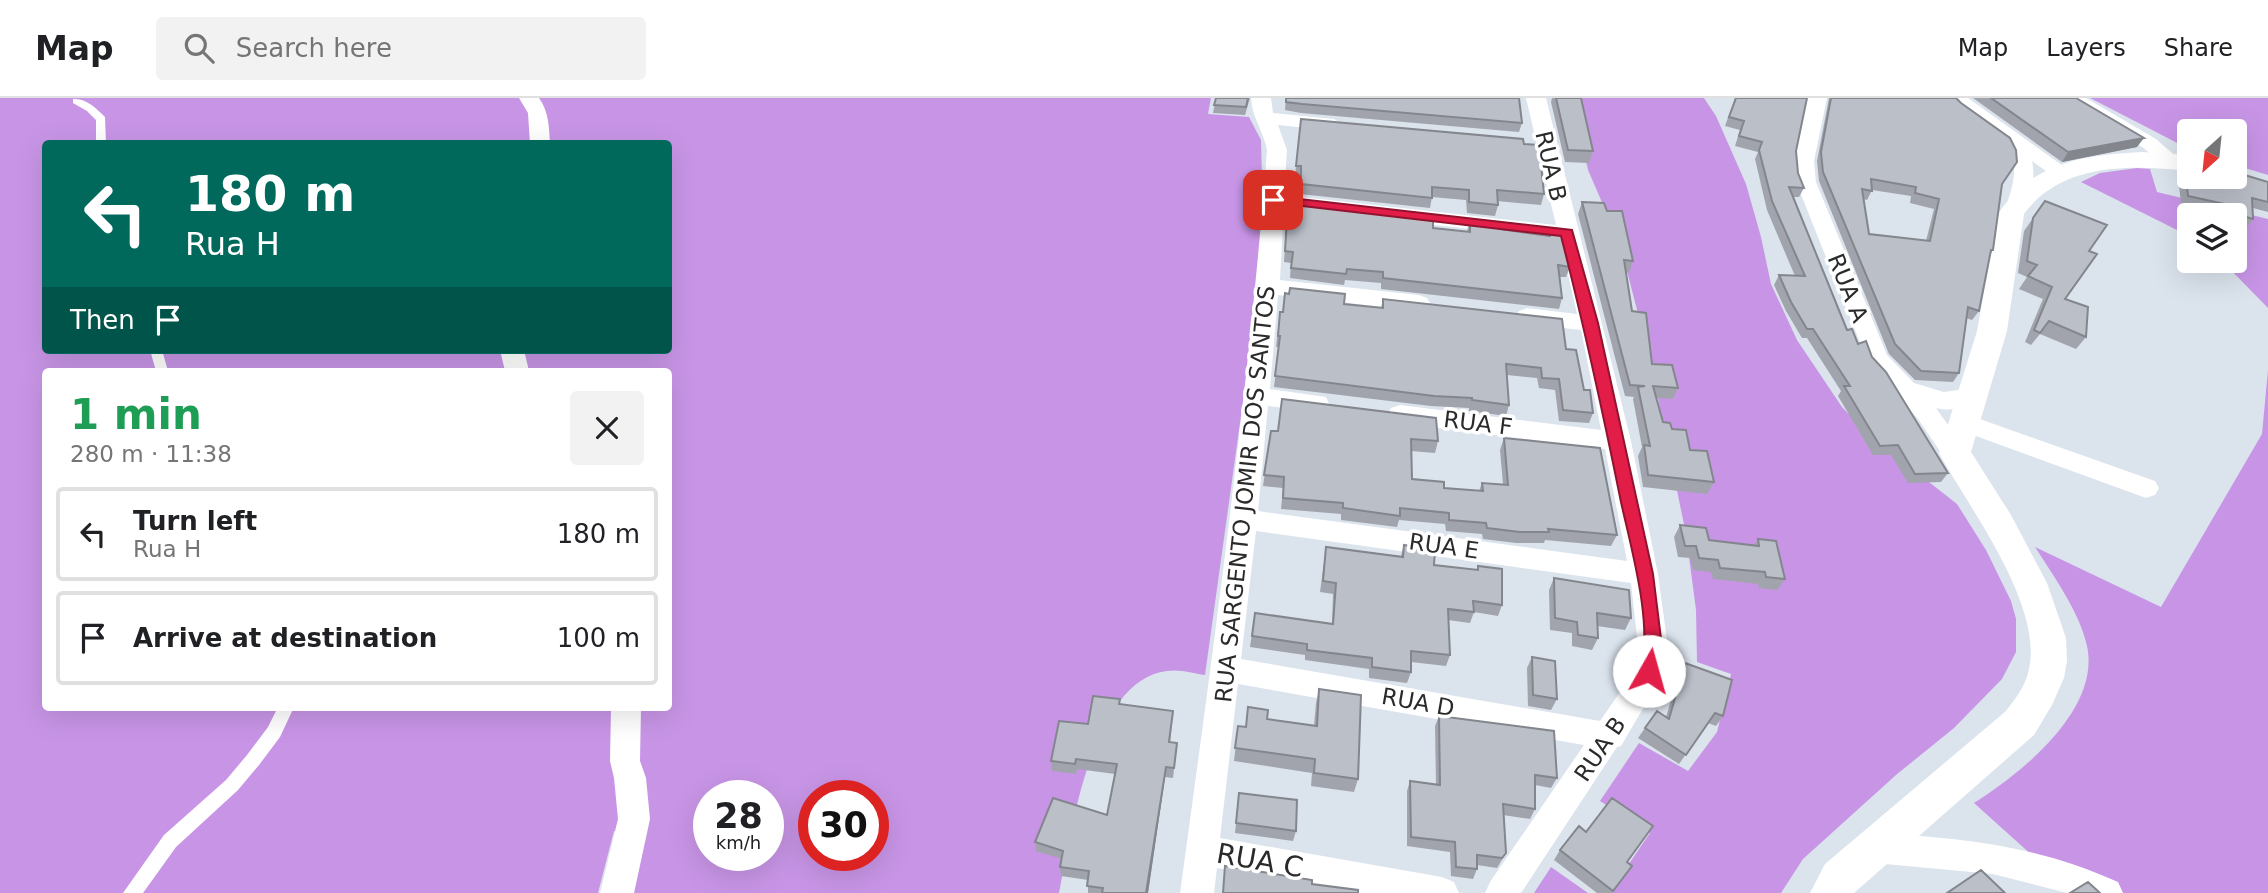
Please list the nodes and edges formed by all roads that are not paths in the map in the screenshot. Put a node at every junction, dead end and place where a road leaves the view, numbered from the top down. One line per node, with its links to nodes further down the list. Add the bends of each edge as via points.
1 (528, 98): 11 (street, via 536,104)
2 (1536, 98): 17 (street, RUA B, via 1538,143)
3 (1817, 98): 22 (street, RUA A, via 1804,161 1806,182 1872,349 1882,368)
4 (1955, 98): 9 (street)
5 (2071, 98): 12 (street)
6 (77, 101): 10 (lane, via 101,119)
7 (1262, 108): 8 (street); 15 (street, RUA SARGENTO JOMIR DOS SANTOS, via 1276,144)
8 (1359, 127)
9 (2013, 138): 14 (street); 16 (street, via 2024,167)
10 (101, 140)
11 (540, 140)
12 (2177, 160)
13 (2177, 162): 14 (street, via 2117,160)
14 (2063, 173): 16 (street)
15 (1273, 200): 17 (street); 18 (street, RUA SARGENTO JOMIR DOS SANTOS)
16 (2018, 200): 26 (street, via 2011,214 1992,331)
17 (1567, 233): 21 (street, RUA B)
18 (1268, 286): 19 (street); 23 (street, RUA SARGENTO JOMIR DOS SANTOS)
19 (1443, 306)
20 (1510, 314): 21 (street)
21 (1591, 323): 27 (street, RUA B)
22 (1900, 385): 26 (street, RUA A, via 1927,413); 26 (street, via 1937,400 1958,401)
23 (1255, 396): 24 (street); 29 (street, RUA SARGENTO JOMIR DOS SANTOS)
24 (1336, 406)
25 (1376, 411): 27 (street, RUA F)
26 (1963, 424): 28 (street); 35 (street, via 1989,506 2043,618 2049,660 2045,680 2020,723)
27 (1618, 440): 30 (street, RUA B)
28 (2146, 488)
29 (1244, 519): 30 (street, RUA E); 31 (street, RUA SARGENTO JOMIR DOS SANTOS)
30 (1644, 574): 34 (street, RUA B, via 1654,655 1641,687)
31 (1227, 669): 34 (street, RUA D); 36 (street, RUA SARGENTO JOMIR DOS SANTOS)
32 (284, 711): 37 (lane, via 253,760 170,841)
33 (626, 711): 38 (street, via 625,761 634,820)
34 (1610, 736): 41 (street, RUA B)
35 (1874, 848): 42 (street); 43 (street, via 2034,864)
36 (1202, 850): 39 (street, RUA SARGENTO JOMIR DOS SANTOS); 40 (street, RUA C)
37 (132, 893)
38 (617, 893)
39 (1197, 893)
40 (1442, 893)
41 (1502, 893)
42 (1830, 893)
43 (2106, 893)

